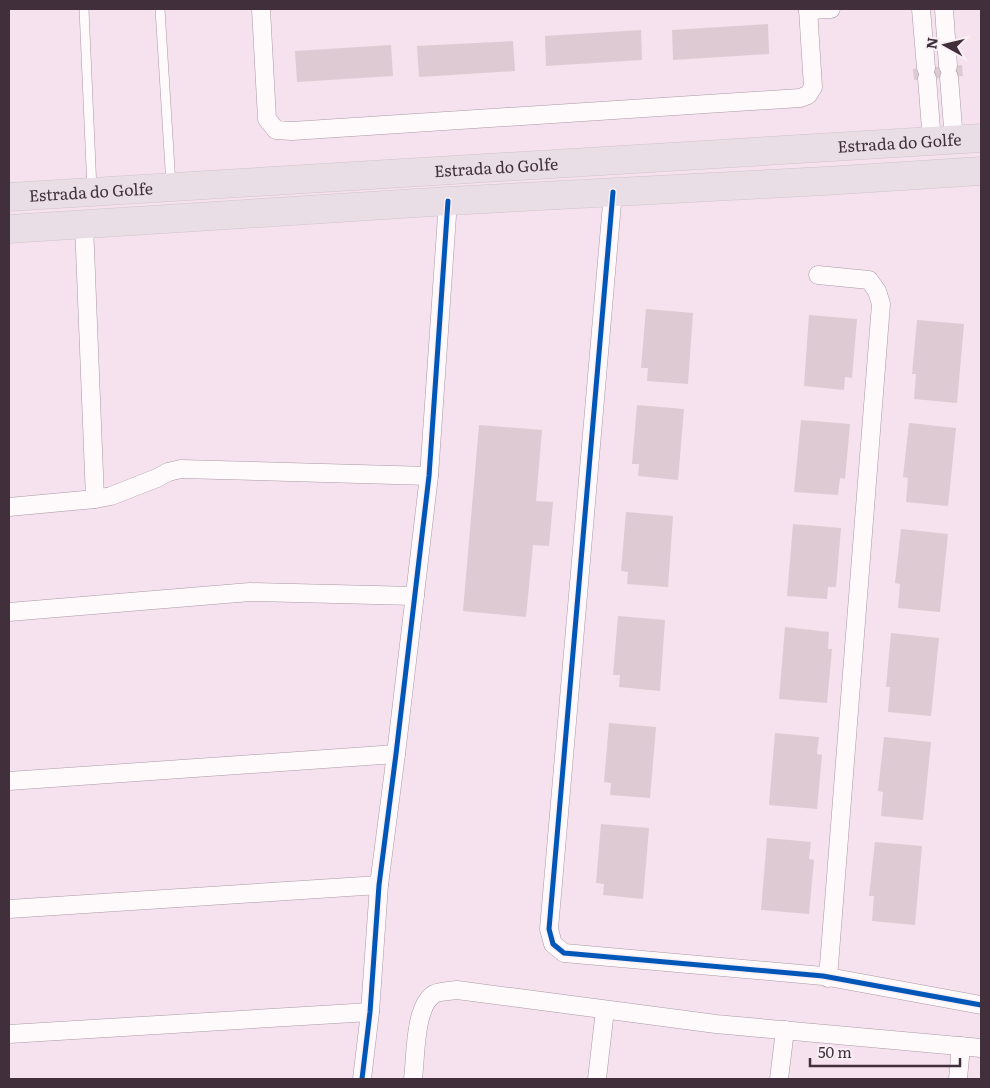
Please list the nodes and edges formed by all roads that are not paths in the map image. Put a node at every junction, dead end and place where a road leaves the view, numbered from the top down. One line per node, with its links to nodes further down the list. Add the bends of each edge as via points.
1 (84, 9): 12 (lane)
2 (160, 9): 11 (lane)
3 (261, 9): 7 (street, via 267,119 276,130 292,131 800,98 808,95 813,87)
4 (831, 9): 7 (street)
5 (921, 9): 9 (street, via 927,73)
6 (944, 9): 9 (street, via 949,71)
7 (808, 10)
8 (981, 138): 9 (highway, Estrada do Golfe)
9 (943, 141): 11 (highway, Estrada do Golfe)
10 (981, 171): 13 (highway, Estrada do Golfe)
11 (171, 187): 12 (highway, Estrada do Golfe)
12 (92, 192): 14 (highway, Estrada do Golfe)
13 (613, 192): 15 (highway, Estrada do Golfe); 28 (street, via 549,929 554,944 564,953)
14 (9, 197)
15 (448, 201): 16 (highway, Estrada do Golfe); 19 (street)
16 (84, 224): 17 (highway, Estrada do Golfe); 20 (street)
17 (9, 229)
18 (818, 275): 28 (street, via 869,280 882,304)
19 (429, 476): 20 (street, via 181,469); 22 (street)
20 (95, 499): 21 (street)
21 (9, 507)
22 (415, 596): 23 (street, via 250,592); 24 (street)
23 (9, 612)
24 (396, 754): 25 (street); 26 (street)
25 (9, 782)
26 (379, 885): 27 (street); 31 (street)
27 (9, 909)
28 (828, 978): 29 (street)
29 (981, 1005)
30 (605, 1010): 32 (street); 37 (street, via 457,990 436,993 426,1000 419,1019); 38 (street)
31 (370, 1012): 33 (street); 36 (street)
32 (786, 1030): 34 (street); 39 (street)
33 (9, 1034)
34 (961, 1046): 35 (street); 40 (street)
35 (981, 1048)
36 (362, 1079)
37 (413, 1079)
38 (597, 1079)
39 (779, 1079)
40 (958, 1079)

